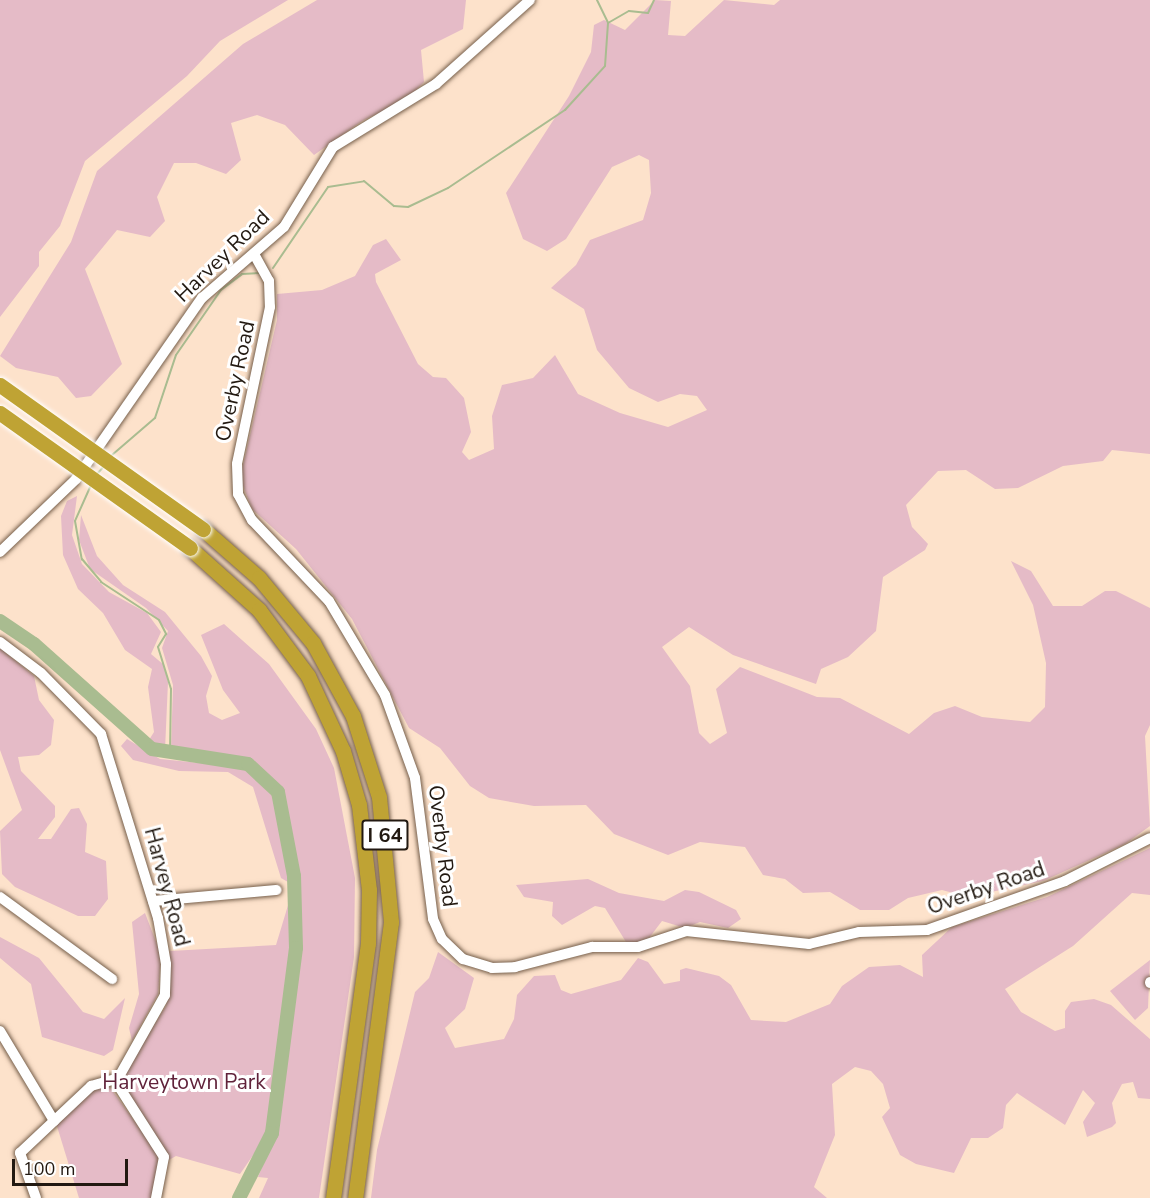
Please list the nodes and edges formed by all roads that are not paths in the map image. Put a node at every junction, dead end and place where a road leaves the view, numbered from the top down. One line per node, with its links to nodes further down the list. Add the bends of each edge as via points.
1 (530, 0): 2 (street, Harvey Road, via 436,84 338,143 284,226)
2 (254, 254): 5 (street, Harvey Road, via 202,298 76,479); 7 (street, Overby Road, via 269,281 270,307 237,464 238,494 252,520 329,601 385,695 417,787 433,919 442,939 463,959 492,968 515,967 592,947 638,947 686,931 809,944 859,932 927,930 1065,881)
3 (0, 386): 18 (highway, I 64, bridge, via 203,529 260,578 313,643 353,716 379,797 391,922)
4 (0, 413): 17 (highway, I 64, bridge, via 190,548 259,610 308,676 343,751 359,806 368,862 368,934)
5 (0, 552)
6 (0, 642): 10 (street, Harvey Road, via 41,673 101,734)
7 (1150, 837)
8 (277, 890): 10 (street)
9 (0, 897): 11 (street)
10 (153, 901): 13 (street, Harvey Road, via 165,952 165,994)
11 (112, 979)
12 (0, 1031): 14 (street)
13 (117, 1079): 14 (street, via 91,1086); 16 (street, via 118,1092 164,1157)
14 (54, 1121): 15 (street, via 19,1156)
15 (36, 1198)
16 (156, 1198)
17 (333, 1198)
18 (355, 1198)

